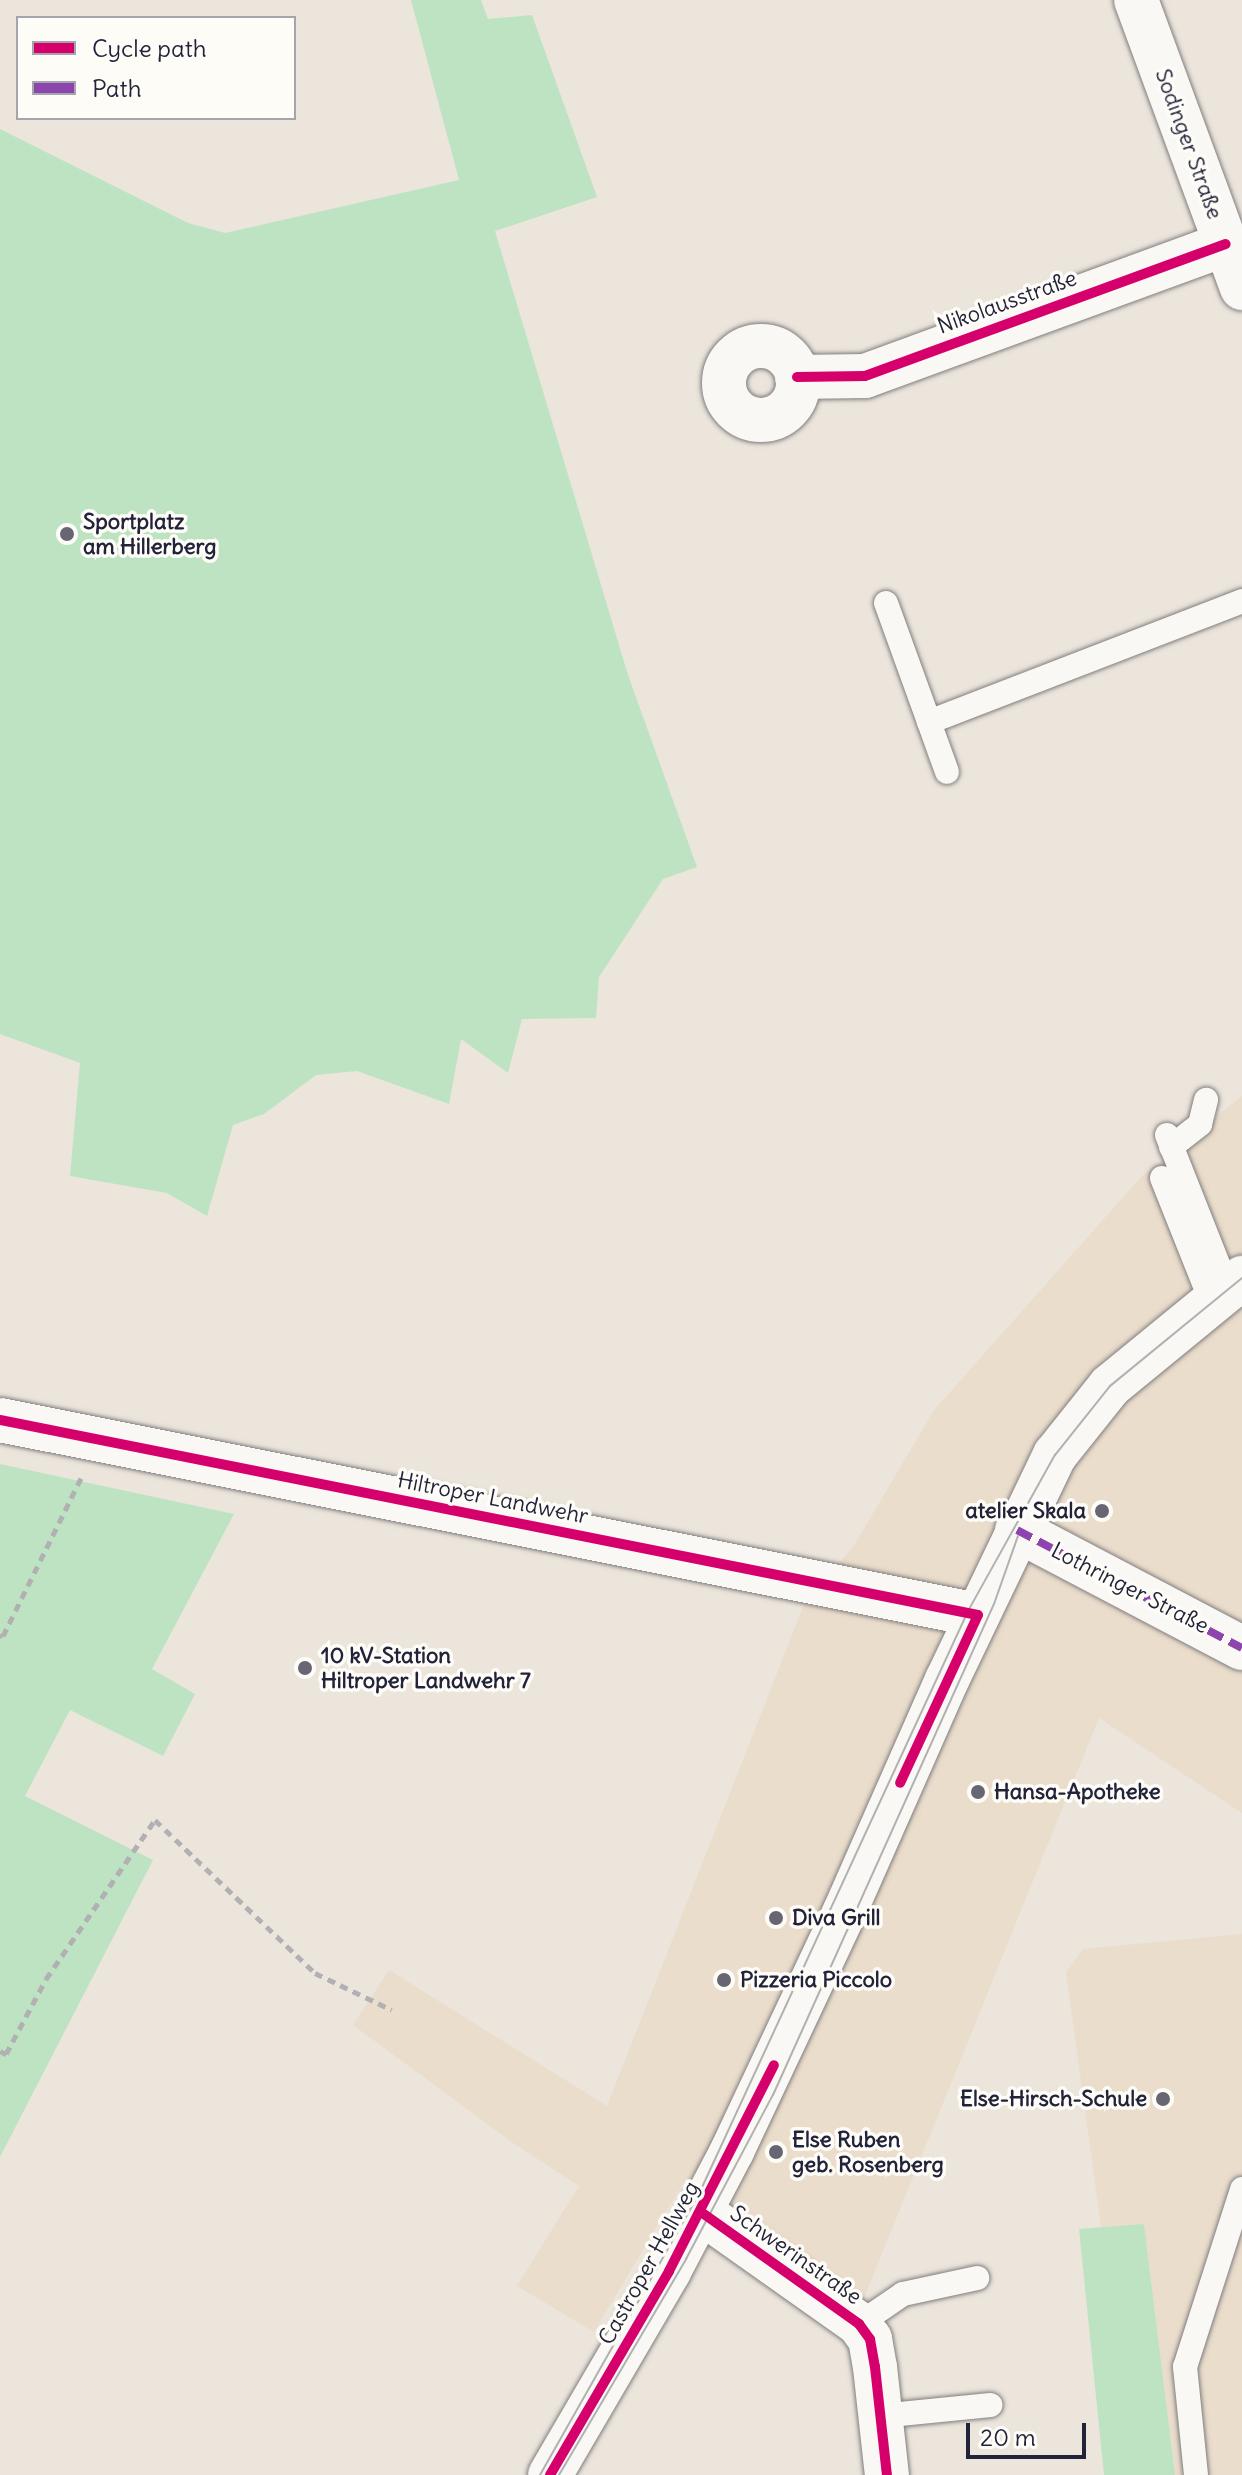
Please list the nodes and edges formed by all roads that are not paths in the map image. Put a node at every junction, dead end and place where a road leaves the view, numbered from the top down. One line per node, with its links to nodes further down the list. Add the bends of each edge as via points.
1 (1136, 0): 2 (street, Sodinger Straße)
2 (1226, 244): 3 (street, Sodinger Straße); 4 (street, Nikolausstraße, via 865,376)
3 (1242, 288)
4 (797, 377)
5 (1242, 601): 7 (lane)
6 (886, 603): 7 (lane)
7 (929, 722): 8 (lane)
8 (947, 772)
9 (1206, 1100): 11 (lane, via 1200,1124 1169,1141)
10 (1162, 1178): 11 (lane)
11 (1227, 1289): 13 (street, Castroper Hellweg, via 1143,1355 1082,1417 1055,1455)
12 (0, 1420): 14 (street, Hiltroper Landwehr)
13 (1017, 1530): 14 (street, Castroper Hellweg); 15 (street, Lothringer Straße)
14 (978, 1615): 17 (street, Castroper Hellweg, via 804,2000)
15 (1242, 1648)
16 (1242, 2189): 24 (lane, via 1185,2367)
17 (701, 2212): 19 (street, Schwerinstraße); 22 (street, Castroper Hellweg)
18 (977, 2278): 19 (lane, via 903,2294)
19 (859, 2324): 23 (street, Schwerinstraße, via 870,2339)
20 (991, 2405): 21 (lane)
21 (890, 2415)
22 (550, 2475)
23 (887, 2475)
24 (1196, 2475)

